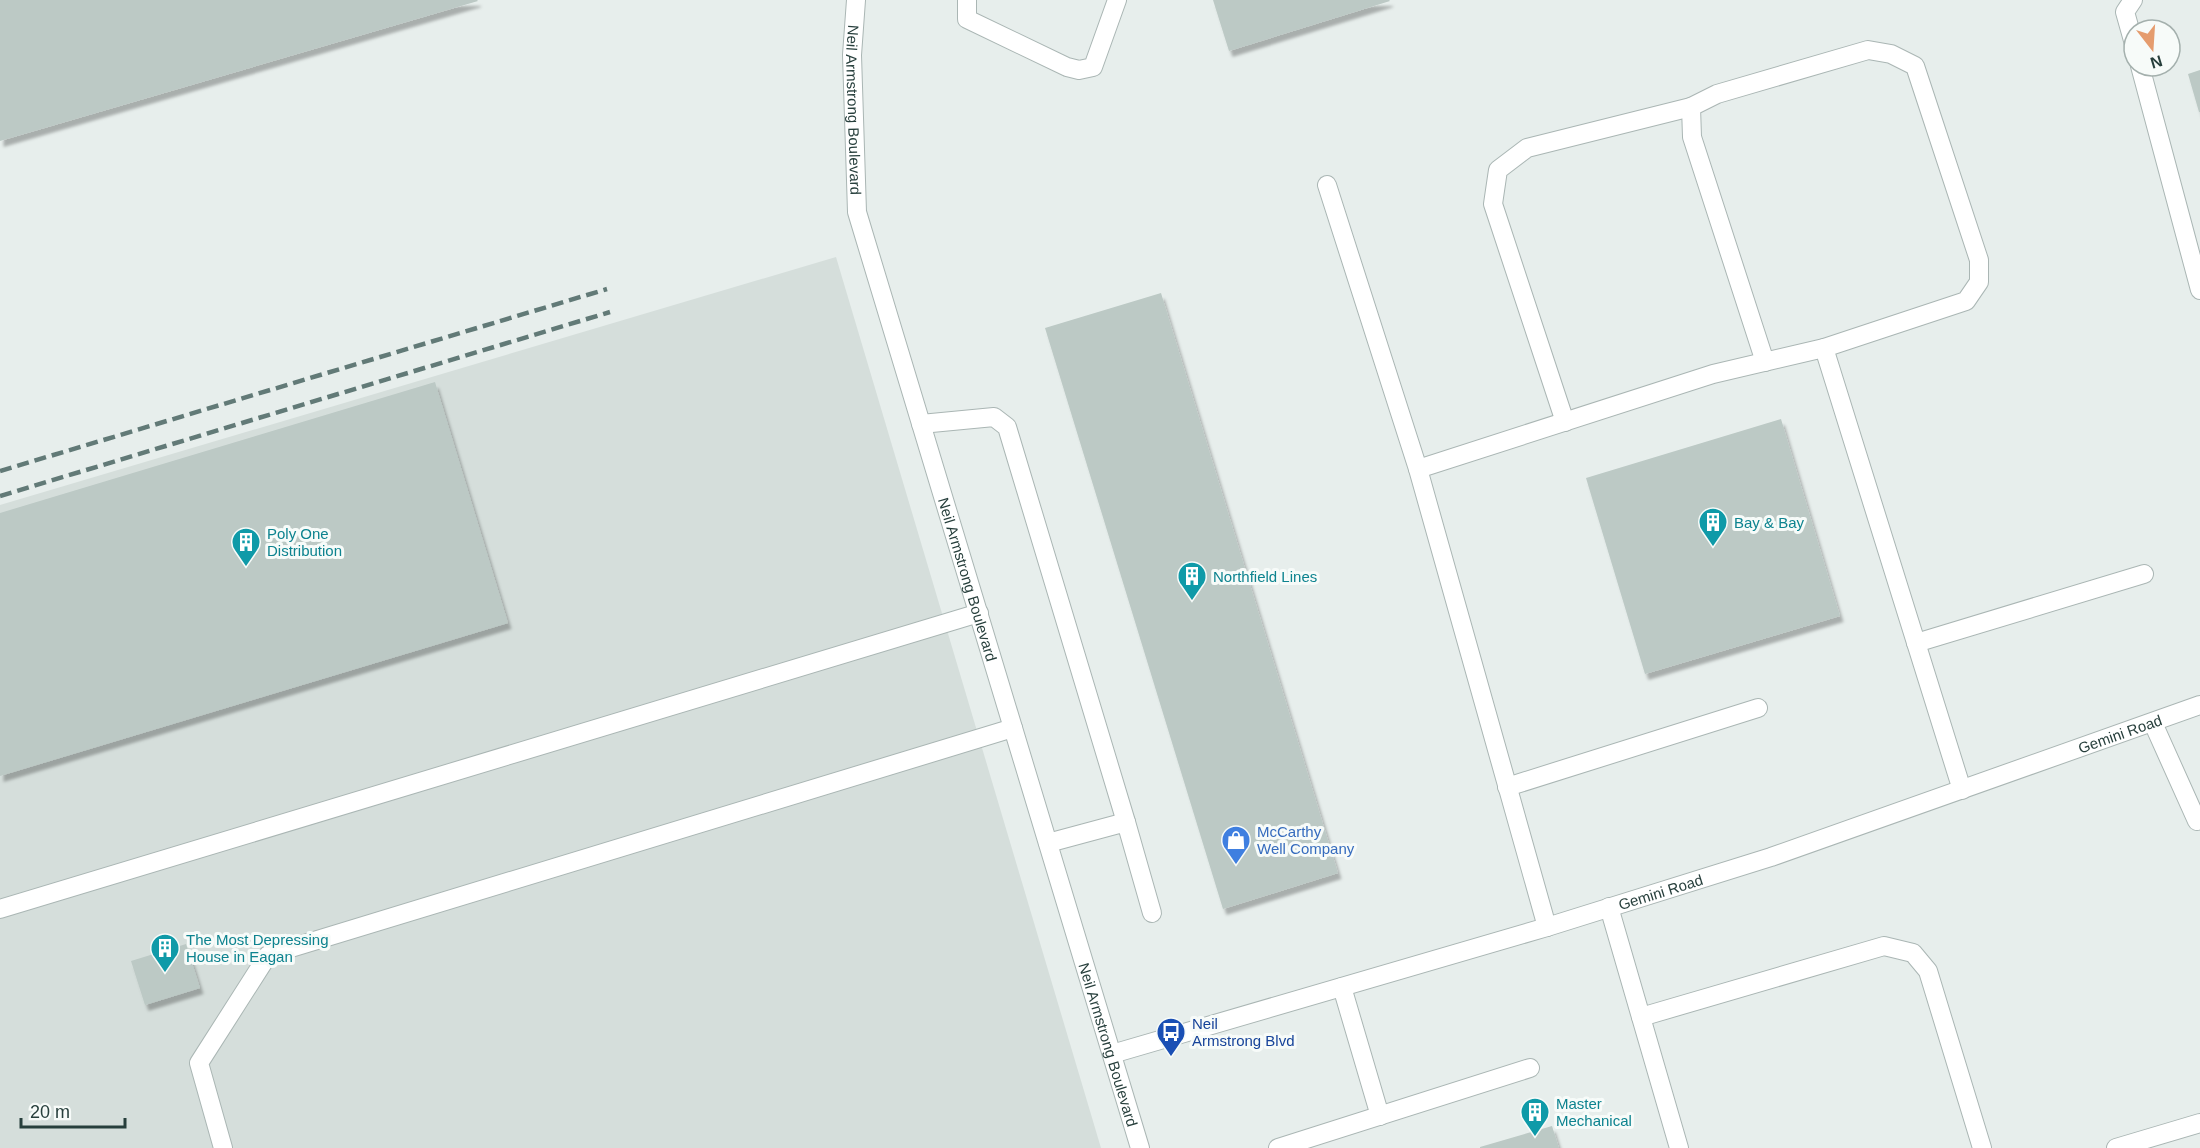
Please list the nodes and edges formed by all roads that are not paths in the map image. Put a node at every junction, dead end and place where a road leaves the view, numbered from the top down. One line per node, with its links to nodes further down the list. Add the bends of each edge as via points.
1 (856, 0): 13 (street, Neil Armstrong Boulevard, via 852,55 857,212)
2 (967, 0): 3 (street, via 967,19 1078,70 1093,67)
3 (1117, 0)
4 (2133, 0): 5 (street, via 2125,12)
5 (2127, 18)
6 (2143, 78): 9 (street)
7 (1691, 107): 10 (street, via 1717,94 1868,50 1891,54 1915,66 1979,260 1979,282 1966,301); 11 (street, via 1692,137); 12 (street, via 1527,148 1498,170 1493,204)
8 (1327, 185): 14 (street)
9 (2200, 290)
10 (1824, 348): 11 (street); 17 (street)
11 (1766, 362): 12 (street, via 1713,374)
12 (1565, 422): 14 (street)
13 (921, 424): 16 (street, Neil Armstrong Boulevard); 24 (street, via 994,417 1007,427)
14 (1418, 469): 22 (street)
15 (2144, 574): 17 (street)
16 (979, 613): 21 (street, Neil Armstrong Boulevard); 28 (street)
17 (1916, 643): 23 (street)
18 (2200, 705): 20 (street, Gemini Road)
19 (1758, 708): 22 (street)
20 (2153, 723): 23 (street, Gemini Road); 25 (street)
21 (1013, 728): 26 (street, Neil Armstrong Boulevard); 38 (street, via 268,955 199,1063)
22 (1507, 787): 30 (street)
23 (1962, 790): 27 (street, Gemini Road, via 1771,857)
24 (1126, 822): 26 (street); 29 (street)
25 (2199, 823)
26 (1048, 843): 33 (street, Neil Armstrong Boulevard)
27 (1609, 907): 30 (street, Gemini Road); 32 (street)
28 (0, 909)
29 (1152, 913)
30 (1546, 927): 31 (street, Gemini Road)
31 (1342, 987): 33 (street, Gemini Road); 35 (street)
32 (1641, 1017): 41 (street); 42 (street, via 1884,946 1913,953 1928,971)
33 (1112, 1054): 39 (street, Neil Armstrong Boulevard)
34 (1530, 1068): 35 (street)
35 (1380, 1116): 40 (street)
36 (2200, 1123): 37 (street)
37 (2178, 1139): 43 (street)
38 (223, 1148)
39 (1140, 1148)
40 (1278, 1148)
41 (1679, 1148)
42 (1982, 1148)
43 (2116, 1148)

